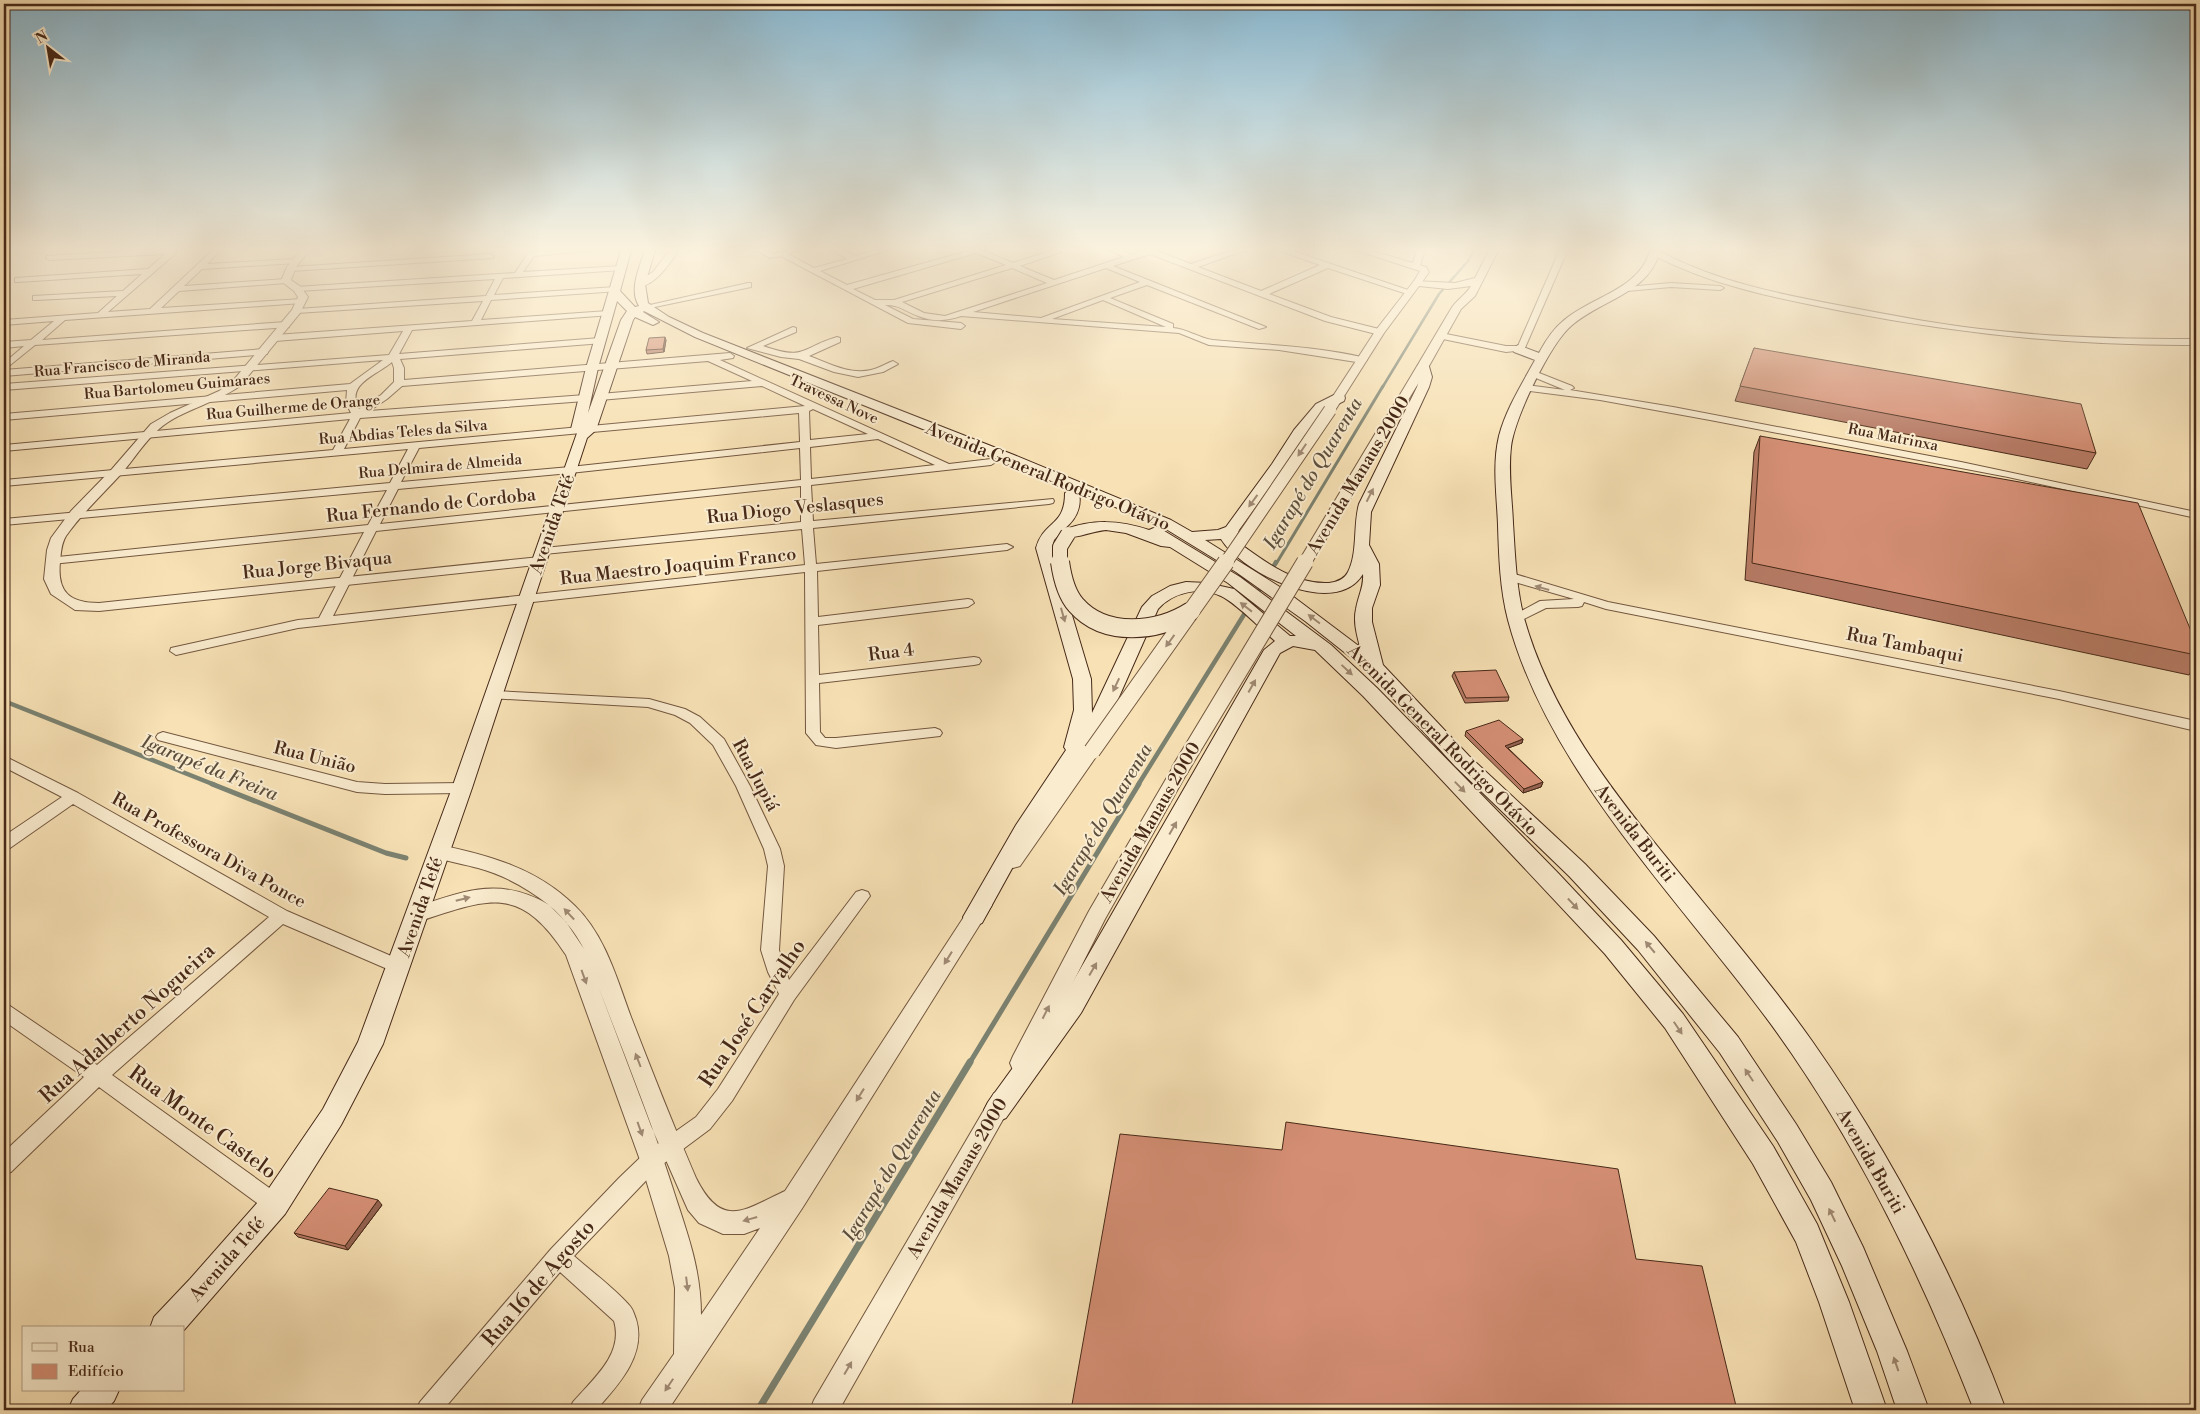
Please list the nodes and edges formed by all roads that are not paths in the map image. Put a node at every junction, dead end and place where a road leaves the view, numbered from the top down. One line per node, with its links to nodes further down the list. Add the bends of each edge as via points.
1 (102, 313): 21 (street)
2 (139, 313): 21 (street)
3 (294, 313): 26 (street)
4 (481, 313): 25 (street)
5 (608, 313): 25 (street); 36 (main road, Avenida Tefé)
6 (635, 313): 50 (main road, Avenida Tefé, via 627,320)
7 (649, 313): 41 (main road, Avenida General Rodrigo Otávio)
8 (895, 313): 27 (street, via 912,321)
9 (919, 313): 20 (street, via 945,319)
10 (964, 313): 20 (street)
11 (1060, 313): 23 (street)
12 (1139, 313): 31 (street)
13 (1226, 313): 28 (street)
14 (1314, 313): 32 (street)
15 (1394, 313): 32 (street)
16 (1454, 313): 33 (street, Avenida Manaus 2000)
17 (1537, 313): 40 (street, via 1523,346)
18 (1581, 313): 54 (main road, Avenida Buriti, via 1565,325)
19 (1863, 313): 37 (street, via 2000,334 2084,340)
20 (961, 314): 23 (street)
21 (99, 316): 22 (street)
22 (63, 318): 24 (street); 38 (street)
23 (1040, 320): 31 (street)
24 (4, 322)
25 (475, 323): 29 (street)
26 (286, 325): 34 (street); 38 (street)
27 (961, 326)
28 (1262, 327)
29 (408, 329): 34 (street); 43 (street)
30 (793, 330): 41 (street)
31 (1180, 331): 46 (street, via 1209,342 1279,347)
32 (1380, 332): 46 (street)
33 (1441, 336): 40 (street); 48 (street, Avenida Manaus 2000)
34 (275, 338): 42 (street)
35 (837, 340): 44 (street)
36 (600, 341): 43 (street, Rua Francisco de Miranda); 52 (main road, Avenida Tefé)
37 (2196, 342)
38 (35, 343): 39 (street); 49 (street)
39 (4, 346)
40 (1518, 349): 54 (main road)
41 (742, 351): 44 (street); 45 (street); 74 (main road, Avenida General Rodrigo Otávio); 90 (main road, Avenida General Rodrigo Otávio, via 1114,500)
42 (264, 352): 51 (street); 53 (street)
43 (394, 356): 51 (street, Rua Francisco de Miranda); 55 (street, via 399,368); 57 (street)
44 (802, 357): 47 (street, via 859,376 870,375)
45 (710, 358): 50 (street); 56 (street, Travessa Nove)
46 (1363, 360): 63 (street)
47 (893, 364)
48 (1424, 366): 91 (main road, one-way to 48, via 1366,504 1423,387 1426,377); 132 (street, Avenida Manaus 2000, one-way to 48, bridge, via 1096,916 1179,771)
49 (4, 367)
50 (610, 367): 52 (street); 60 (main road, Avenida Tefé)
51 (252, 368): 58 (street, Rua Francisco de Miranda); 61 (street, via 236,384)
52 (592, 368): 55 (street); 62 (main road, Avenida Tefé)
53 (4, 372)
54 (1534, 373): 59 (street, Rua Matrinxa); 59 (street, Rua Matrinxa); 98 (main road, Avenida Buriti, via 1506,431 1502,457)
55 (399, 383): 65 (street)
56 (762, 383): 60 (street); 64 (street, Travessa Nove)
57 (353, 387): 61 (street, Rua Bartolomeu Guimaraes); 65 (street, via 350,406)
58 (4, 388)
59 (1584, 394): 85 (street, Rua Matrinxa, via 2010,475)
60 (600, 397): 67 (main road, Avenida Tefé)
61 (213, 398): 66 (street, Rua Bartolomeu Guimaraes); 68 (street, via 174,415 155,426)
62 (585, 398): 65 (street, Rua Guilherme de Orange); 67 (main road, Avenida Tefé)
63 (1338, 398): 89 (main road, one-way to 89, via 1321,408 1299,433); 104 (street, one-way to 104, bridge)
64 (809, 408): 67 (street, Rua Abdias Teles da Silva); 69 (street, Travessa Nove); 70 (street)
65 (357, 415): 68 (street, Rua Guilherme de Orange); 73 (street)
66 (4, 417)
67 (583, 432): 71 (street, Rua Abdias Teles da Silva); 76 (main road, Avenida Tefé)
68 (146, 436): 72 (street, Rua Guilherme de Orange); 77 (street)
69 (878, 436): 70 (street, Rua Delmira de Almeida); 75 (street, Travessa Nove)
70 (806, 444): 76 (street, Rua Delmira de Almeida); 78 (street)
71 (415, 446): 73 (street, Rua Abdias Teles da Silva); 80 (street)
72 (4, 448)
73 (338, 452): 77 (street, Rua Abdias Teles da Silva)
74 (991, 462): 75 (street, Rua Fernando de Cordoba); 81 (main road, Avenida General Rodrigo Otávio)
75 (947, 466): 78 (street, Rua Fernando de Cordoba)
76 (570, 470): 80 (street, Rua Delmira de Almeida); 83 (main road, Avenida Tefé)
77 (116, 472): 79 (street, Rua Abdias Teles da Silva); 84 (street)
78 (807, 481): 83 (street, Rua Fernando de Cordoba); 87 (street)
79 (4, 483)
80 (394, 485): 84 (street, Rua Delmira de Almeida); 88 (street)
81 (1072, 493): 93 (main road, Avenida General Rodrigo Otávio, via 1132,519); 119 (main road, one-way to 119, via 1073,511 1049,536 1044,548 1082,679 1082,710)
82 (1049, 501): 87 (street, Rua Diogo Veslasques)
83 (557, 510): 88 (street, Rua Fernando de Cordoba); 94 (main road, Avenida Tefé)
84 (76, 514): 86 (street, Rua Delmira de Almeida); 95 (street, via 58,538)
85 (2196, 515)
86 (4, 522)
87 (807, 524): 94 (street, Rua Diogo Veslasques); 96 (street)
88 (373, 528): 95 (street, Rua Fernando de Cordoba); 99 (street)
89 (1231, 530): 90 (main road); 97 (main road, via 1228,542)
90 (1191, 537): 97 (main road, Avenida General Rodrigo Otávio)
91 (1360, 542): 101 (main road, via 1359,567 1351,582); 112 (main road, via 1371,564 1372,585 1363,622)
92 (1007, 547): 96 (street, Rua Maestro Joaquim Franco)
93 (1192, 554): 97 (main road, Avenida General Rodrigo Otávio); 104 (main road, bridge, via 1124,526 1080,528 1068,534 1058,548 1070,595 1076,605 1104,623 1122,627 1163,625)
94 (542, 556): 99 (street, Rua Jorge Bivaqua); 100 (main road, Avenida Tefé)
95 (52, 560): 99 (street, Rua Jorge Bivaqua, via 51,579 58,594 80,606 99,607)
96 (811, 570): 100 (street, Rua Maestro Joaquim Franco); 107 (street)
97 (1239, 575): 101 (main road); 101 (main road, Avenida General Rodrigo Otávio); 119 (main road, one-way to 119, via 1208,588 1190,586 1155,599 1106,706)
98 (1508, 576): 103 (street, Rua Tambaqui, one-way to 98); 105 (main road, Avenida Buriti)
99 (346, 581): 106 (street)
100 (525, 600): 106 (street, Rua Maestro Joaquim Franco); 114 (main road, Avenida Tefé)
101 (1275, 600): 108 (main road); 109 (main road, Avenida General Rodrigo Otávio); 112 (main road, Avenida General Rodrigo Otávio, one-way to 101, via 1311,617)
102 (968, 604): 107 (street)
103 (1606, 605): 105 (street, Rua Tambaqui, via 1544,604); 115 (street, Rua Tambaqui, via 2059,695)
104 (1191, 611): 127 (street, one-way to 127, bridge)
105 (1516, 618): 149 (main road, Avenida Buriti, via 1535,675 1592,778 1801,1046 1849,1121 1904,1216 1964,1341)
106 (324, 621): 110 (street, Rua Maestro Joaquim Franco, via 265,630)
107 (811, 622): 113 (street)
108 (1286, 641): 109 (main road, via 1304,641); 132 (main road, one-way to 108, via 1072,1006 1268,657)
109 (1325, 650): 147 (main road, Avenida General Rodrigo Otávio, one-way to 147, via 1370,692 1550,880 1613,947 1674,1021 1763,1155 1807,1234)
110 (176, 651)
111 (974, 661): 113 (street, Rua 4)
112 (1374, 667): 148 (main road, Avenida General Rodrigo Otávio, one-way to 112, via 1853,1257 1821,1191 1788,1133 1729,1045 1646,943 1577,870 1462,761)
113 (812, 680): 116 (street, via 813,733 820,742)
114 (494, 695): 120 (main road, Avenida Tefé); 129 (street, Rua Jupiá, via 649,703 695,720 719,742 772,849 776,866 770,950)
115 (2196, 726)
116 (935, 733)
117 (163, 737): 120 (street, Rua União, via 357,788)
118 (4, 760): 121 (street, Rua Professora Diva Ponce)
119 (1070, 762): 127 (main road, via 1023,830)
120 (462, 788): 123 (main road, Avenida Tefé)
121 (73, 797): 122 (street); 126 (street, Rua Professora Diva Ponce)
122 (4, 844)
123 (439, 852): 125 (main road, Avenida Tefé); 133 (street, one-way to 123, via 599,958 581,927 558,902 535,884 512,872)
124 (862, 896): 129 (street, Rua José Carvalho)
125 (417, 914): 128 (main road, Avenida Tefé); 134 (street, one-way to 134, via 463,898 487,894 509,896 530,903 563,931 575,952)
126 (281, 916): 128 (street, Rua Professora Diva Ponce); 131 (street, Rua Adalberto Nogueira)
127 (974, 917): 136 (street, one-way to 136)
128 (399, 967): 137 (main road, Avenida Tefé, via 370,1044 332,1117)
129 (788, 995): 133 (street, Rua José Carvalho, via 704,1123)
130 (4, 1011): 131 (street, Rua Monte Castelo)
131 (98, 1076): 135 (street, Rua Adalberto Nogueira); 137 (street, Rua Monte Castelo)
132 (996, 1110): 146 (street, Avenida Manaus 2000, one-way to 132)
133 (671, 1146): 134 (street, Rua José Carvalho); 136 (street, one-way to 133, via 759,1217 726,1223 714,1220 702,1210 690,1190)
134 (652, 1160): 138 (street, Rua 16 de Agosto); 140 (street, one-way to 140, via 682,1256 688,1288)
135 (4, 1165)
136 (794, 1199): 140 (street)
137 (275, 1204): 139 (main road, Avenida Tefé)
138 (558, 1257): 143 (street, Rua 16 de Agosto); 144 (street, via 623,1314 628,1325 626,1354)
139 (167, 1326)
140 (687, 1359): 145 (street, one-way to 145)
141 (101, 1392): 142 (main road)
142 (84, 1410)
143 (428, 1410)
144 (580, 1410)
145 (652, 1410)
146 (824, 1410)
147 (1871, 1410)
148 (1913, 1410)
149 (1990, 1410)

